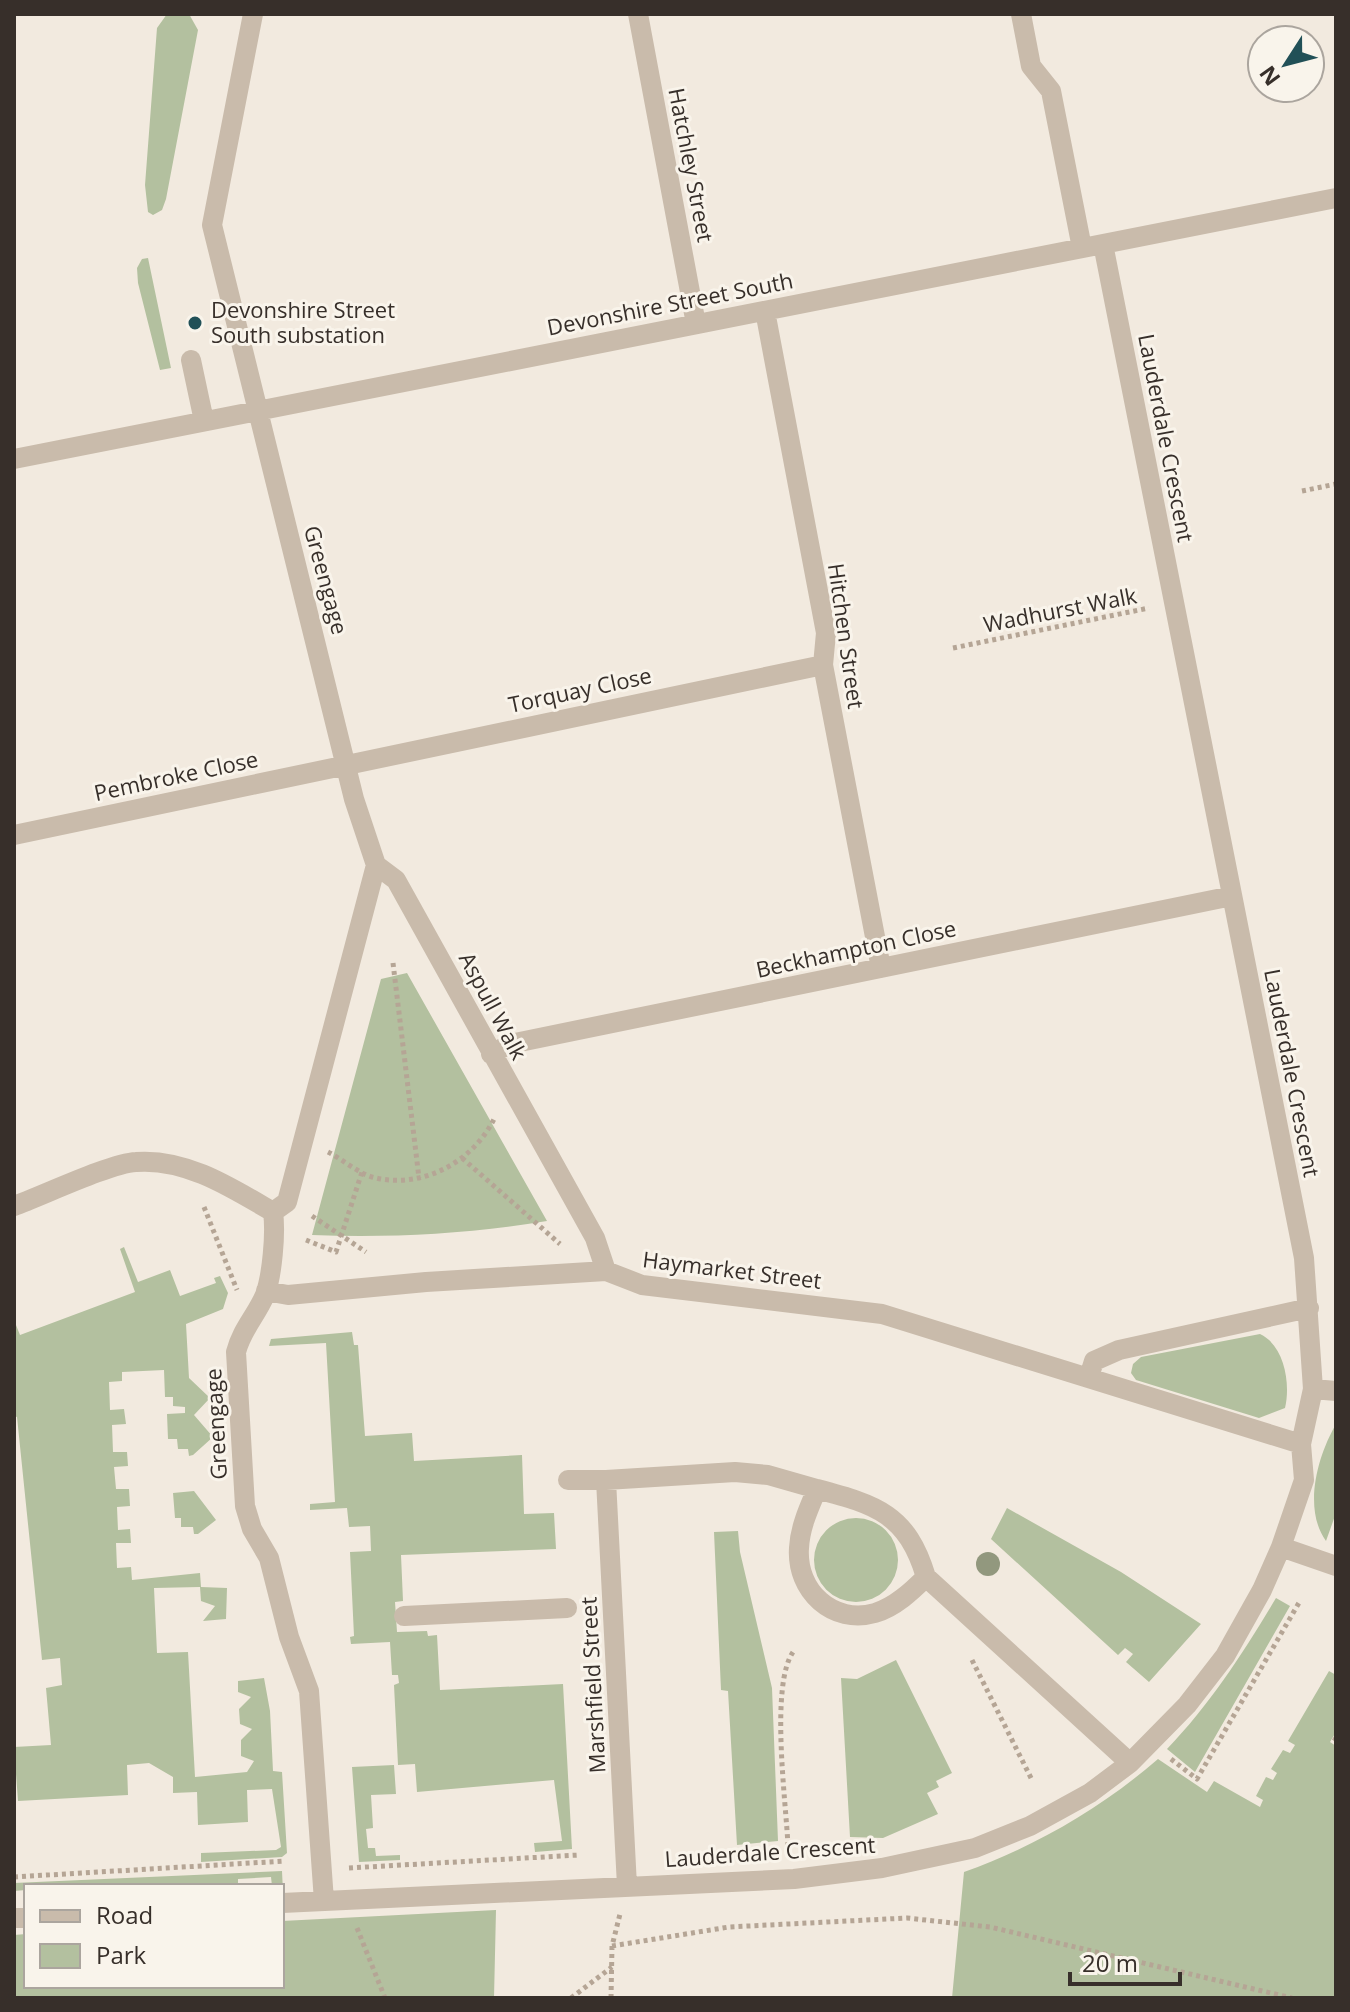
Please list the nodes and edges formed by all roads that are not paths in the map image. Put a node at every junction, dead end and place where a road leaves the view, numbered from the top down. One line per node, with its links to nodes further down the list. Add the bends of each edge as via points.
1 (253, 14): 10 (street, Greengage, via 212,225)
2 (638, 14): 8 (street, Hatchley Street)
3 (1021, 14): 6 (street, via 1031,66 1051,91)
4 (1336, 198): 5 (street, Devonshire Street South)
5 (1103, 244): 6 (street, Devonshire Street South); 17 (street, Lauderdale Crescent)
6 (1082, 248): 7 (street, Devonshire Street South)
7 (765, 311): 8 (street, Devonshire Street South); 13 (street, Hitchen Street, via 826,633)
8 (696, 324): 10 (street, Devonshire Street South)
9 (191, 360): 11 (street)
10 (257, 410): 11 (street, Devonshire Street South); 14 (street, Greengage)
11 (204, 421): 12 (street, Devonshire Street South)
12 (14, 459)
13 (823, 665): 14 (street, Torquay Close); 18 (street, Hitchen Street)
14 (347, 762): 15 (street, Pembroke Close); 16 (street, Aspull Walk)
15 (14, 835)
16 (376, 865): 19 (street, Aspull Walk, via 396,880); 21 (street, via 287,1202)
17 (1232, 896): 18 (street, Beckhampton Close); 24 (street, Lauderdale Crescent, via 1304,1258)
18 (881, 968): 19 (street, Beckhampton Close, via 510,1044)
19 (491, 1054): 22 (street, Aspull Walk, via 595,1238)
20 (14, 1206): 21 (street, via 133,1161 184,1167)
21 (273, 1212): 23 (street, Greengage, via 276,1233)
22 (606, 1271): 23 (street, Haymarket Street, via 288,1295); 25 (street, Haymarket Street, via 642,1285 882,1314)
23 (266, 1291): 39 (street, Greengage, via 242,1329 236,1352 245,1506 269,1558 309,1691)
24 (1309, 1308): 25 (street, via 1119,1350 1094,1361); 26 (street, Lauderdale Crescent)
25 (1089, 1377): 28 (street, Haymarket Street)
26 (1313, 1389): 27 (street); 28 (street, Lauderdale Crescent)
27 (1336, 1391)
28 (1301, 1444): 32 (street, Lauderdale Crescent, via 1304,1480)
29 (568, 1480): 30 (street)
30 (606, 1480): 31 (street, via 735,1472); 38 (street, Marshfield Street)
31 (817, 1489): 34 (street, via 877,1508 901,1526 917,1546); 34 (street, via 798,1551 802,1577 824,1606 843,1615 878,1612)
32 (1281, 1547): 33 (street); 37 (street, Lauderdale Crescent, via 1225,1656 1187,1705)
33 (1336, 1566)
34 (926, 1577): 37 (street)
35 (567, 1608): 36 (street, Marshfield Street)
36 (404, 1616)
37 (1130, 1763): 38 (street, Lauderdale Crescent, via 1090,1793 1030,1826 975,1848 882,1868 794,1879)
38 (627, 1886): 39 (street, Lauderdale Crescent)
39 (324, 1901): 40 (street, Lauderdale Crescent)
40 (284, 1903)

